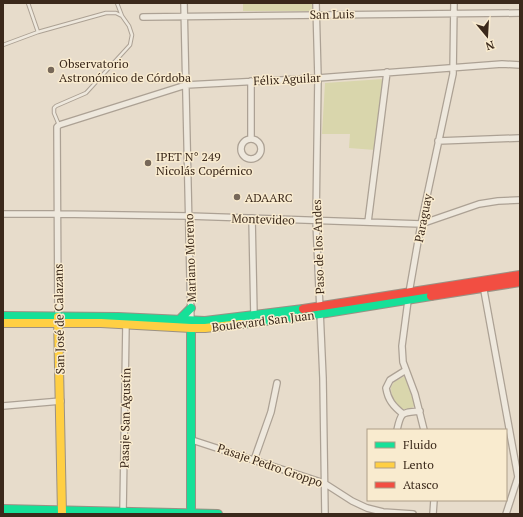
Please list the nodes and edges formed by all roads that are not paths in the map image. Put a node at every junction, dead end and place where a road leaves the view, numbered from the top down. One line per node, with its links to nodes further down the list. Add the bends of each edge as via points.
1 (28, 3): 12 (lane)
2 (117, 3): 9 (lane)
3 (184, 3): 10 (street, Mariano Moreno)
4 (316, 3): 8 (street, Paso de los Andes)
5 (454, 3): 6 (street, Paraguay)
6 (454, 13): 7 (street, San Luis); 8 (street, San Luis); 15 (street, Paraguay)
7 (520, 13)
8 (316, 14): 10 (street, San Luis); 17 (street, Paso de los Andes)
9 (122, 16): 12 (lane, via 106,13); 20 (lane, via 132,35 130,45 86,93 54,108)
10 (184, 16): 11 (street, San Luis); 19 (street, Mariano Moreno)
11 (143, 17)
12 (38, 32): 13 (lane)
13 (3, 45)
14 (520, 65): 15 (street, Félix Aguilar)
15 (454, 67): 16 (street, Félix Aguilar); 23 (street, Paraguay)
16 (387, 72): 17 (street, Félix Aguilar); 30 (street)
17 (318, 78): 18 (street, Félix Aguilar); 29 (street, Paso de los Andes)
18 (251, 81): 19 (street, Félix Aguilar); 22 (street)
19 (186, 84): 20 (street, Félix Aguilar); 27 (street, Mariano Moreno)
20 (59, 125): 26 (street, San José de Calazans)
21 (520, 138): 23 (street)
22 (251, 139)
23 (438, 141): 31 (street, Paraguay)
24 (520, 200): 31 (street, Montevideo, via 479,204)
25 (3, 214): 26 (street, Montevideo)
26 (58, 214): 27 (street, Montevideo); 40 (street, San José de Calazans)
27 (188, 216): 28 (street, Montevideo); 36 (street, Mariano Moreno)
28 (252, 218): 29 (street, Montevideo); 39 (street)
29 (316, 221): 30 (street, Montevideo); 37 (street, Paso de los Andes)
30 (368, 222): 31 (street, Montevideo)
31 (421, 224): 35 (street, Paraguay)
32 (520, 275): 34 (main road, Boulevard San Juan)
33 (520, 282): 34 (main road, Boulevard San Juan)
34 (483, 284): 35 (main road, Boulevard San Juan); 55 (street)
35 (408, 296): 37 (main road, Boulevard San Juan); 45 (street, Paraguay, via 402,355)
36 (191, 308): 41 (main road); 44 (street, Mariano Moreno)
37 (320, 310): 39 (main road, Boulevard San Juan); 44 (main road, Boulevard San Juan); 56 (street, Paso de los Andes)
38 (3, 316): 40 (main road, Boulevard San Juan)
39 (254, 316): 44 (main road, Boulevard San Juan)
40 (58, 319): 41 (main road, Boulevard San Juan, via 118,317); 42 (main road, Boulevard San Juan); 43 (main road, Boulevard San Juan); 47 (main road, San José de Calazans)
41 (179, 320): 44 (main road, Boulevard San Juan)
42 (3, 324)
43 (126, 324): 44 (main road, Boulevard San Juan); 59 (street, Pasaje San Agustín)
44 (191, 325): 53 (main road, Mariano Moreno)
45 (406, 370): 49 (street, Paraguay); 50 (street, via 390,380 386,388 390,402)
46 (277, 383): 54 (street, via 271,412)
47 (61, 402): 48 (street); 60 (main road, San José de Calazans)
48 (3, 406)
49 (420, 411): 50 (street); 52 (street, Paraguay)
50 (403, 414): 51 (street, via 400,416)
51 (397, 429)
52 (424, 429)
53 (192, 440): 54 (street, Pasaje Pedro Groppo); 61 (main road, Mariano Moreno)
54 (254, 460): 56 (street, Pasaje Pedro Groppo)
55 (519, 475): 66 (street)
56 (324, 482): 63 (street, Paso de los Andes); 64 (street, Pasaje Pedro Groppo, via 352,501 368,508)
57 (434, 501): 65 (street)
58 (3, 509): 60 (main road)
59 (123, 512): 60 (main road); 61 (main road)
60 (62, 513)
61 (191, 514): 62 (main road)
62 (218, 514)
63 (325, 514)
64 (413, 514)
65 (433, 514)
66 (506, 514)

